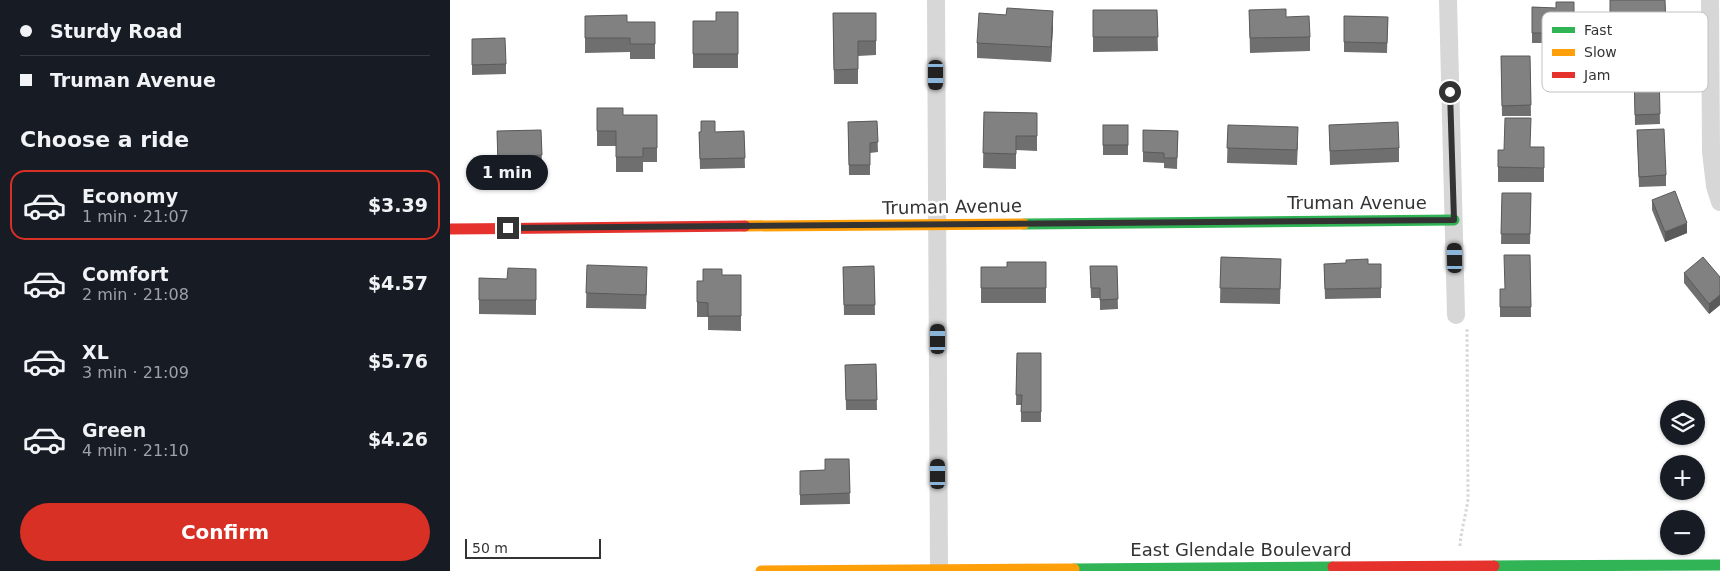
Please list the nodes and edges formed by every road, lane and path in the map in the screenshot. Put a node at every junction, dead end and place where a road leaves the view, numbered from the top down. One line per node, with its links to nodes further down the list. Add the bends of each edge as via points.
1 (936, 0): 6 (street)
2 (1448, 0): 5 (street)
3 (1710, 0): 4 (street, via 1711,152)
4 (1720, 202)
5 (1454, 220): 6 (street, Truman Avenue); 8 (street)
6 (937, 224): 7 (street, Truman Avenue); 11 (street)
7 (450, 229)
8 (1456, 315): 10 (path, via 1467,314 1468,499)
9 (1720, 565): 10 (street, East Glendale Boulevard)
10 (1457, 568): 11 (street, East Glendale Boulevard)
11 (938, 569): 12 (street, East Glendale Boulevard)
12 (761, 571)

